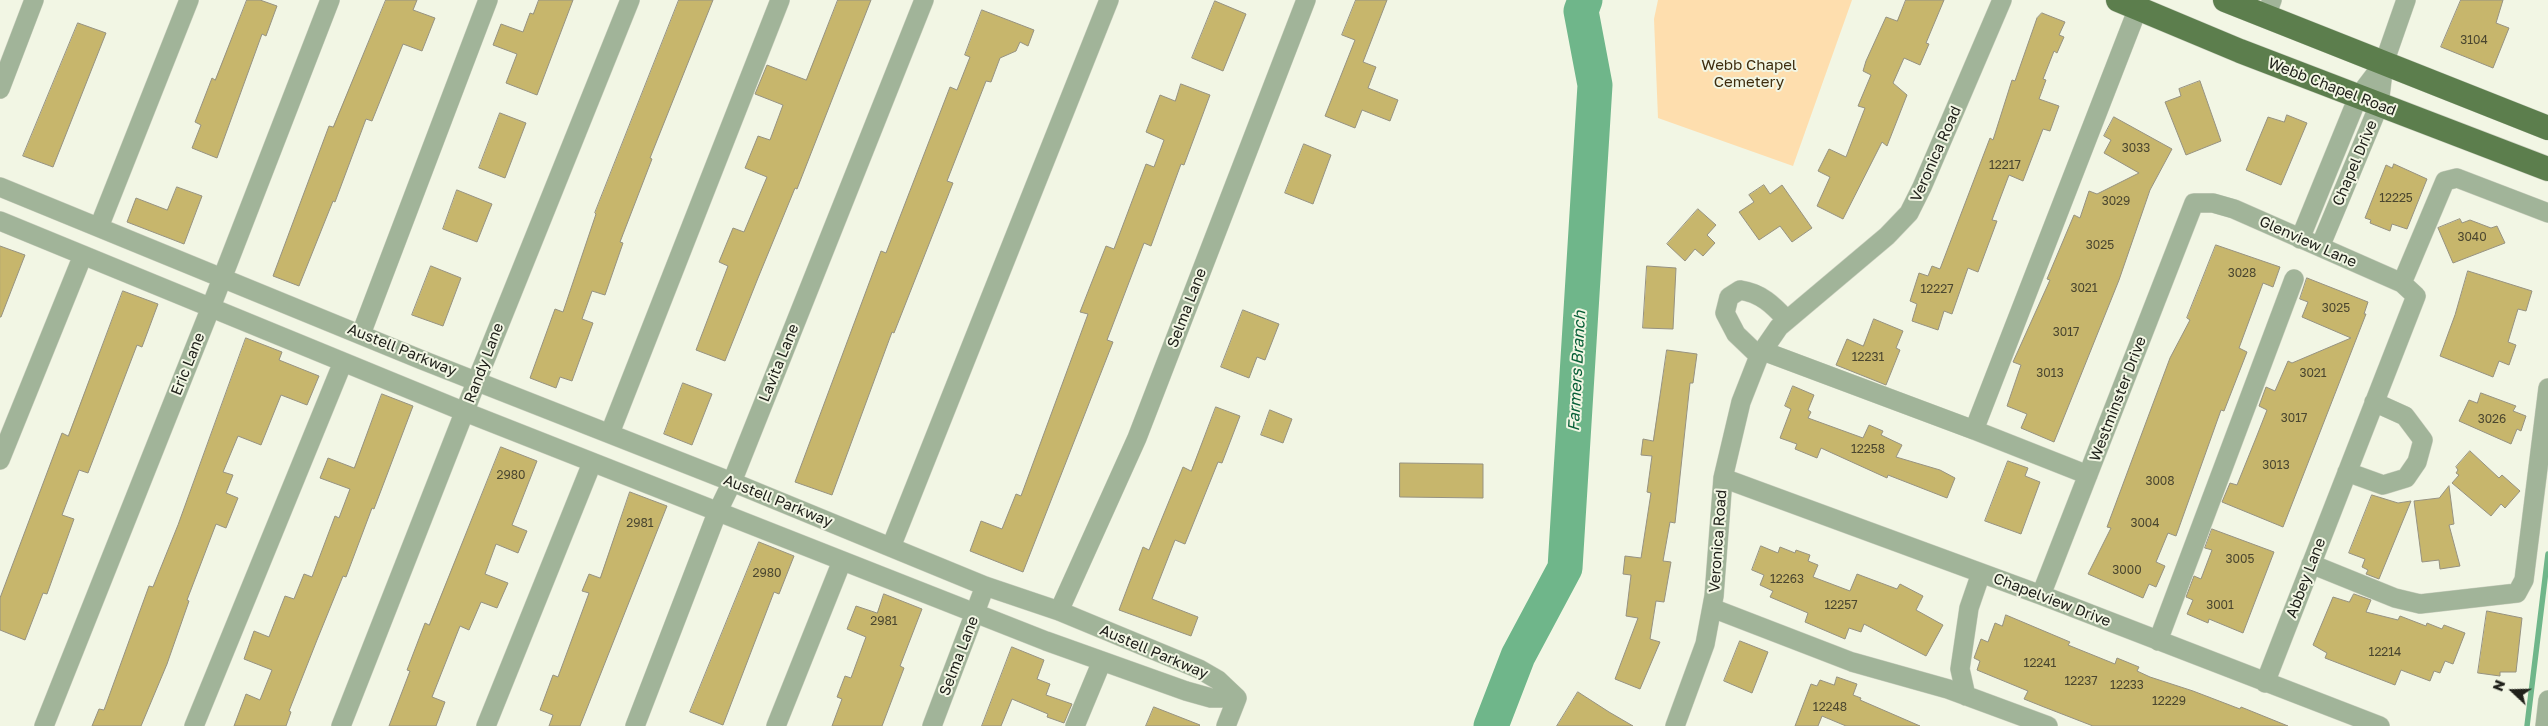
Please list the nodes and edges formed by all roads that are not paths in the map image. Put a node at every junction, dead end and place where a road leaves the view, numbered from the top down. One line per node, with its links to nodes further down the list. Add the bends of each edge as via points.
1 (34, 0): 16 (street)
2 (189, 0): 24 (street)
3 (330, 0): 28 (street, Eric Lane)
4 (488, 0): 33 (street)
5 (630, 0): 36 (street, Randy Lane)
6 (780, 0): 41 (street)
7 (924, 0): 47 (street, Lavita Lane)
8 (1109, 0): 49 (street)
9 (1306, 0): 56 (street, Selma Lane, via 1137,438)
10 (2002, 0): 32 (street, Veronica Road, via 1909,213 1887,236)
11 (2225, 0): 14 (main road)
12 (2406, 0): 15 (street, Chapel Drive)
13 (2128, 4): 17 (main road, Webb Chapel Road, via 2240,52); 40 (street)
14 (2269, 8): 15 (main road)
15 (2384, 63): 17 (street, Chapel Drive); 18 (main road)
16 (0, 89)
17 (2368, 101): 19 (main road, Webb Chapel Road); 25 (street, Chapel Drive); 26 (street, Chapel Drive)
18 (2548, 128)
19 (2548, 169)
20 (0, 187): 24 (street, Austell Parkway)
21 (2194, 203): 25 (street, Glenview Lane, via 2213,203 2234,209); 45 (street, Westminster Drive)
22 (2548, 213): 30 (street, Abbey Lane, via 2457,178 2445,181)
23 (0, 221): 27 (street, Austell Parkway)
24 (99, 227): 28 (street, Austell Parkway)
25 (2300, 239): 26 (street, Glenview Lane)
26 (2320, 247): 30 (street, Glenview Lane)
27 (83, 255): 31 (street, Austell Parkway); 42 (street)
28 (222, 278): 31 (street, Eric Lane); 33 (street, Austell Parkway)
29 (2294, 279): 58 (street)
30 (2409, 289): 38 (street, Abbey Lane)
31 (211, 307): 35 (street, Austell Parkway); 64 (street, Eric Lane)
32 (1787, 320): 34 (street, Veronica Road); 34 (street, via 1772,303 1753,292 1740,290 1729,297 1725,313 1736,334)
33 (361, 334): 36 (street, Austell Parkway)
34 (1761, 353): 40 (street); 46 (street, Veronica Road, via 1741,402)
35 (343, 362): 39 (street, Austell Parkway); 65 (street)
36 (477, 380): 39 (street, Randy Lane); 41 (street, Austell Parkway)
37 (2548, 388): 51 (street, via 2524,580 2517,593 2420,604 2395,598)
38 (2374, 402): 44 (street, Abbey Lane); 44 (street, via 2405,416 2423,440 2418,462 2406,478 2383,485)
39 (465, 412): 43 (street, Austell Parkway); 66 (street, Randy Lane)
40 (1974, 430): 45 (street)
41 (610, 433): 47 (street, Austell Parkway)
42 (0, 460)
43 (592, 463): 48 (street, Austell Parkway); 67 (street)
44 (2347, 472): 51 (street, Abbey Lane)
45 (2088, 475): 54 (street, Westminster Drive)
46 (1723, 478): 52 (street, Chapelview Drive); 55 (street, Veronica Road)
47 (732, 482): 48 (street, Lavita Lane); 49 (street, Austell Parkway)
48 (717, 513): 50 (street, Austell Parkway); 68 (street, Lavita Lane)
49 (891, 547): 53 (street, Austell Parkway)
50 (842, 561): 57 (street, Austell Parkway); 69 (street)
51 (2311, 564): 60 (street, Abbey Lane)
52 (1980, 573): 54 (street, Chapelview Drive); 61 (street, via 1969,608 1960,669)
53 (985, 586): 56 (street, Austell Parkway); 57 (street, Selma Lane)
54 (2041, 595): 58 (street, Chapelview Drive)
55 (1712, 608): 61 (street, via 1852,662); 73 (street, Veronica Road, via 1705,644)
56 (1059, 611): 62 (street, Austell Parkway, via 1199,669 1218,680)
57 (976, 613): 59 (street, Austell Parkway); 70 (street, Selma Lane)
58 (2158, 641): 60 (street, Chapelview Drive)
59 (1102, 660): 62 (street, Austell Parkway, via 1186,691 1211,698); 71 (street)
60 (2265, 683): 75 (street, Chapelview Drive)
61 (1966, 696): 74 (street)
62 (1237, 698): 72 (street)
63 (2548, 700): 76 (street)
64 (44, 726)
65 (194, 726)
66 (342, 726)
67 (486, 726)
68 (635, 726)
69 (776, 726)
70 (932, 726)
71 (1075, 726)
72 (1226, 726)
73 (1675, 726)
74 (2048, 726)
75 (2380, 726)
76 (2545, 726)

